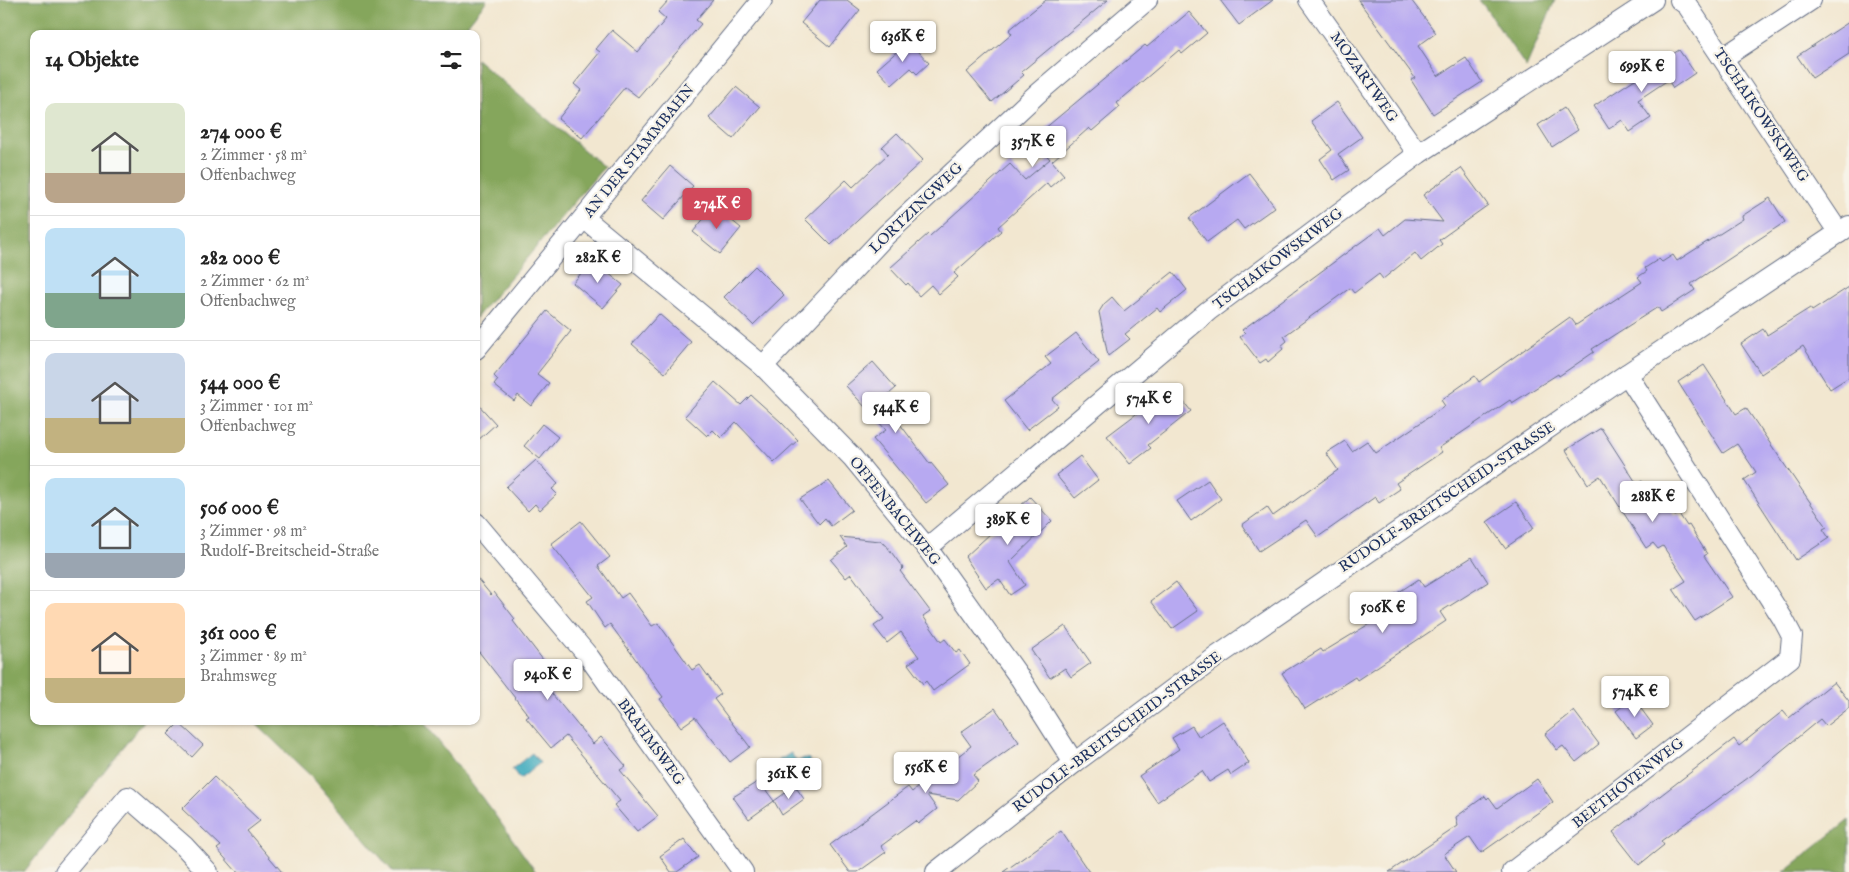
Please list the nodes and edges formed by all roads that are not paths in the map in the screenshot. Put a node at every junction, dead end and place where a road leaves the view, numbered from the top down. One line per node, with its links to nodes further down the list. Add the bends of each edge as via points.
1 (762, 0): 9 (street, AN DER STAMMBAHN)
2 (1147, 0): 12 (street, LORTZINGWEG, via 1038,93 886,235)
3 (1309, 0): 8 (street, MOZARTWEG)
4 (1653, 0): 8 (street, TSCHAIKOWSKIWEG)
5 (1680, 0): 7 (street, TSCHAIKOWSKIWEG, via 1687,5)
6 (1810, 0): 7 (street)
7 (1723, 58): 10 (street, TSCHAIKOWSKIWEG)
8 (1418, 154): 15 (street, TSCHAIKOWSKIWEG, via 1208,310)
9 (584, 218): 11 (street, AN DER STAMMBAHN); 12 (street, OFFENBACHWEG)
10 (1844, 229): 13 (street, RUDOLF-BREITSCHEID-STRASSE)
11 (480, 344)
12 (763, 366): 15 (street, OFFENBACHWEG, via 852,457)
13 (1627, 374): 16 (street, RUDOLF-BREITSCHEID-STRASSE, via 1231,646); 21 (street, BEETHOVENWEG, via 1783,619 1792,636 1790,658)
14 (480, 528): 19 (street, BRAHMSWEG, via 589,657)
15 (927, 548): 16 (street, OFFENBACHWEG, via 1020,678)
16 (1074, 763): 20 (street, RUDOLF-BREITSCHEID-STRASSE)
17 (65, 872): 18 (street, via 128,796)
18 (208, 872)
19 (743, 872)
20 (936, 872)
21 (1512, 872)

